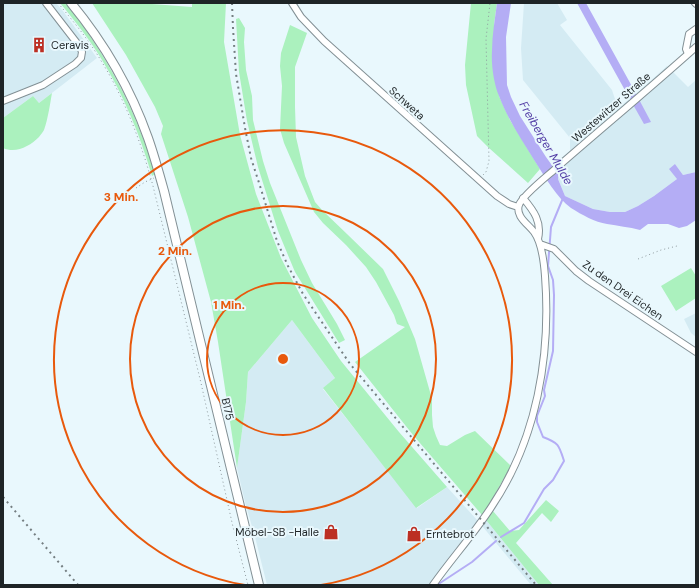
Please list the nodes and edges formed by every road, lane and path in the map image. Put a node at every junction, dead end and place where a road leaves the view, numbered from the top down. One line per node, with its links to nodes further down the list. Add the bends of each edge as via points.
1 (46, 3): 9 (street, via 80,47 81,58 43,85)
2 (58, 3): 10 (path, via 88,42 113,82)
3 (71, 3): 10 (main road, B175, via 113,63 130,95 148,138)
4 (292, 3): 11 (street, Schweta, via 301,17 324,41)
5 (490, 3): 11 (path, via 486,39 489,161 486,172)
6 (696, 29): 8 (street, via 689,34 686,49)
7 (696, 47): 8 (street, Westewitzer Straße)
8 (688, 54): 13 (street, Westewitzer Straße)
9 (3, 101)
10 (156, 177): 12 (path); 19 (path); 20 (main road, B175, via 207,368)
11 (479, 181): 14 (street, Schweta, via 500,198)
12 (136, 188)
13 (523, 198): 14 (street, Westewitzer Straße); 15 (street, via 539,222)
14 (518, 207): 15 (street, via 519,215)
15 (539, 241): 18 (street, Zu den Drei Eichen, via 551,248 588,281); 21 (street, via 545,274 545,353 540,384 523,447 502,491)
16 (677, 246): 17 (path)
17 (638, 259)
18 (696, 352)
19 (248, 585)
20 (259, 585)
21 (433, 585)

